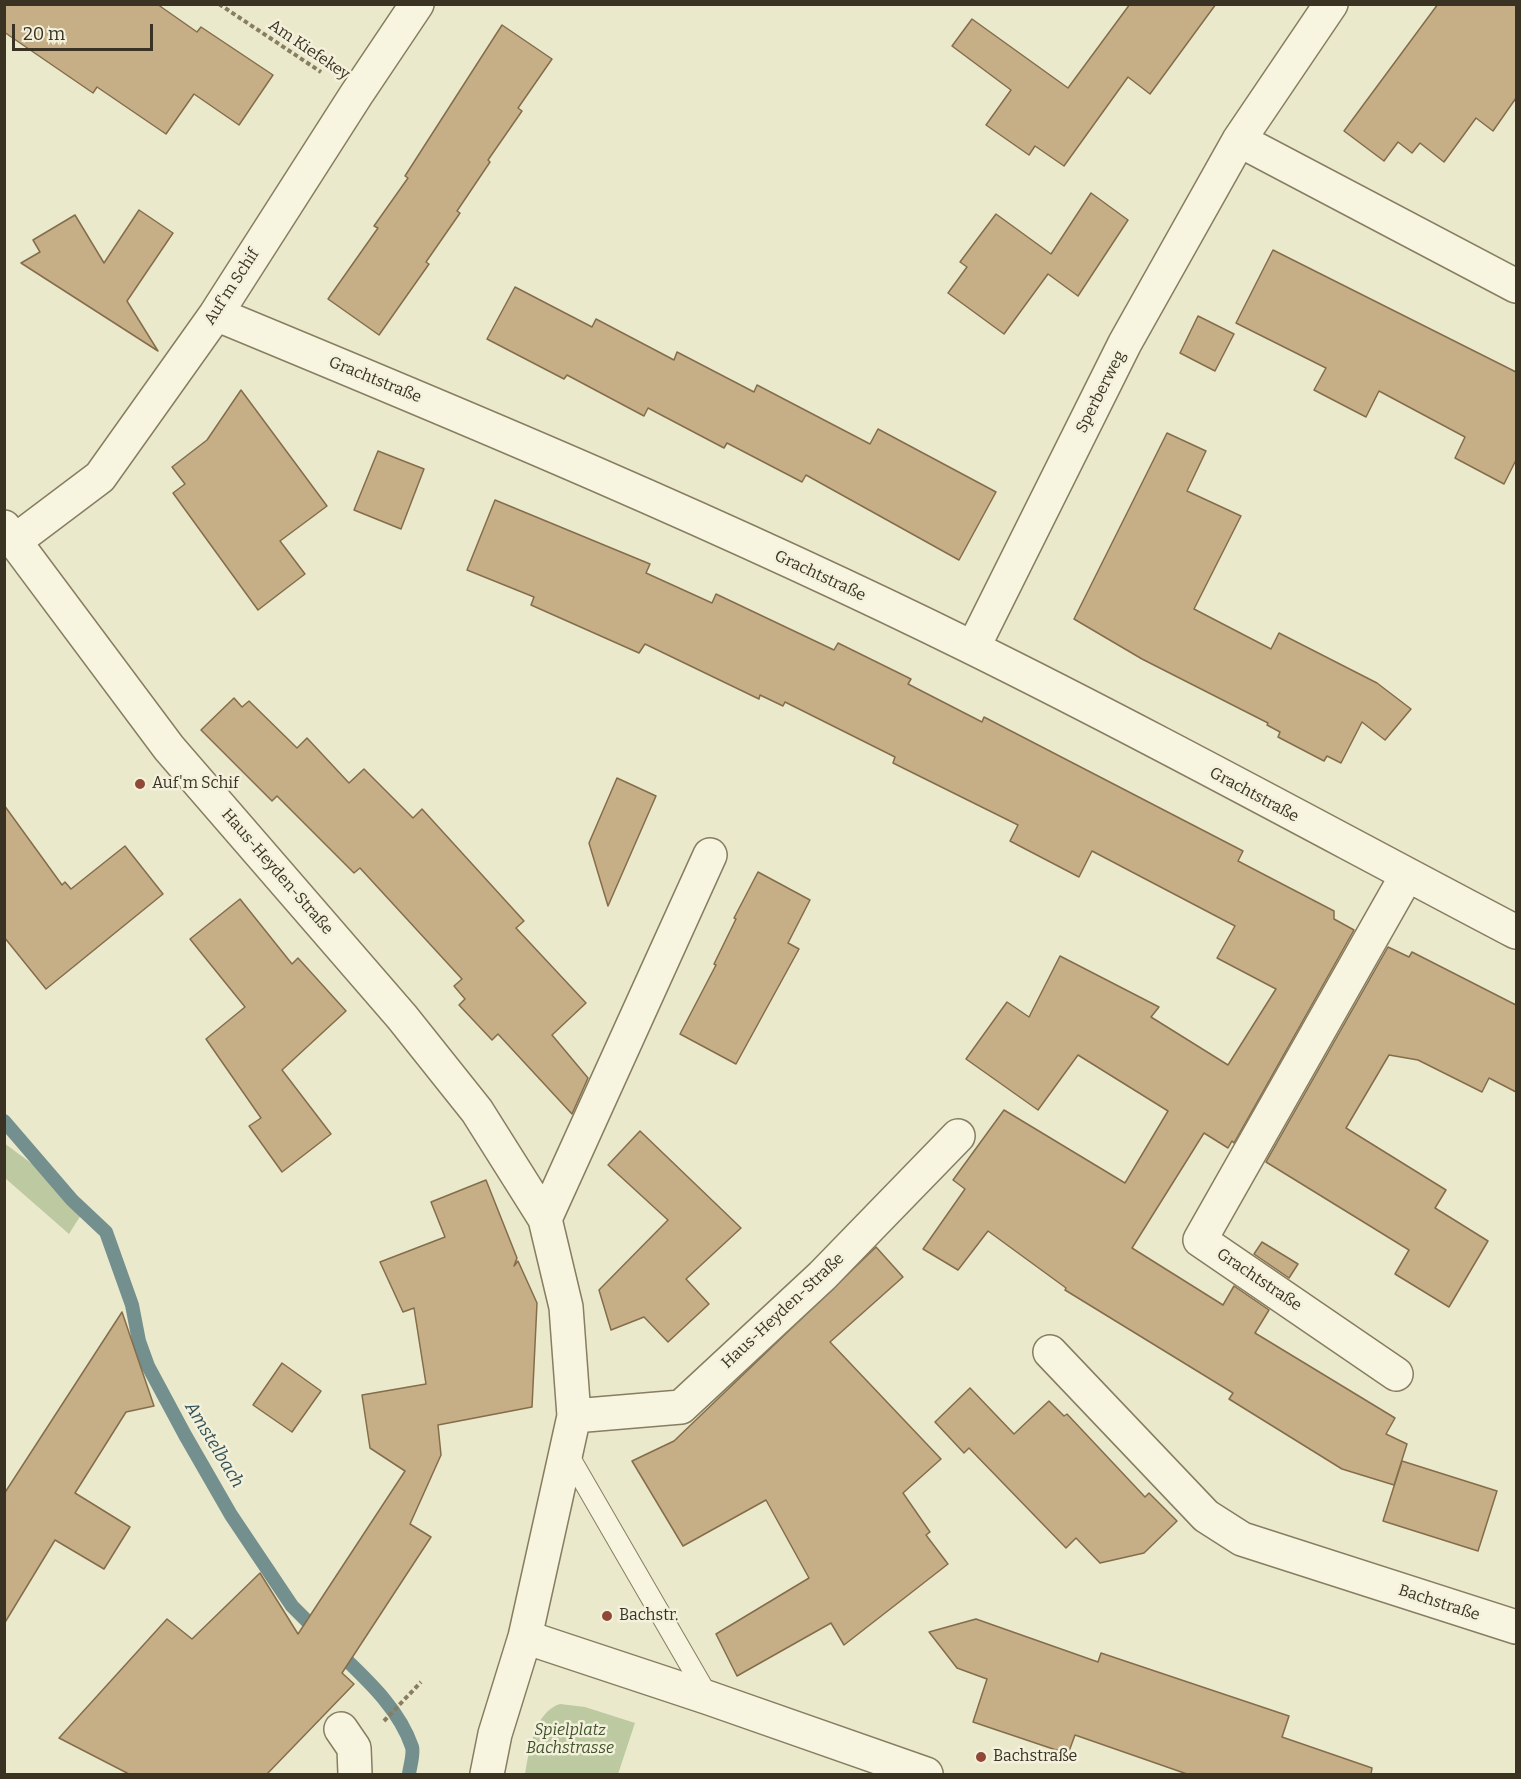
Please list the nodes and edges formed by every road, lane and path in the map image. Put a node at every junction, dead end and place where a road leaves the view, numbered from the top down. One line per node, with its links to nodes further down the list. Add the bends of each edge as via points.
1 (219, 4): 4 (path, Am Kiefekey)
2 (417, 4): 4 (street, Auf'm Schif)
3 (1331, 4): 5 (street, Sperberweg)
4 (356, 95): 7 (street, Auf'm Schif)
5 (1239, 140): 6 (street); 9 (street, Sperberweg, via 1125,343)
6 (1516, 286)
7 (216, 314): 8 (street, Auf'm Schif, via 100,477); 9 (street, Grachtstraße, via 639,492)
8 (10, 534): 14 (street, Haus-Heyden-Straße, via 169,748 402,1017 477,1111)
9 (973, 648): 11 (street, Grachtstraße)
10 (710, 855): 14 (street)
11 (1407, 875): 12 (street, Grachtstraße); 16 (street, Grachtstraße, via 1200,1240)
12 (1516, 932)
13 (958, 1136): 17 (street, Haus-Heyden-Straße, via 822,1276 681,1407)
14 (545, 1219): 17 (street, Haus-Heyden-Straße, via 566,1307)
15 (1050, 1352): 19 (street, Bachstraße, via 1206,1516 1242,1539)
16 (1396, 1374)
17 (574, 1416): 18 (street, Haus-Heyden-Straße)
18 (565, 1450): 20 (street, Haus-Heyden-Straße); 22 (lane)
19 (1516, 1627)
20 (525, 1637): 22 (street); 26 (street, Haus-Heyden-Straße)
21 (420, 1682): 23 (path)
22 (709, 1698): 27 (street)
23 (384, 1721)
24 (341, 1729): 25 (street, via 354,1748)
25 (355, 1774)
26 (487, 1774)
27 (926, 1774)

